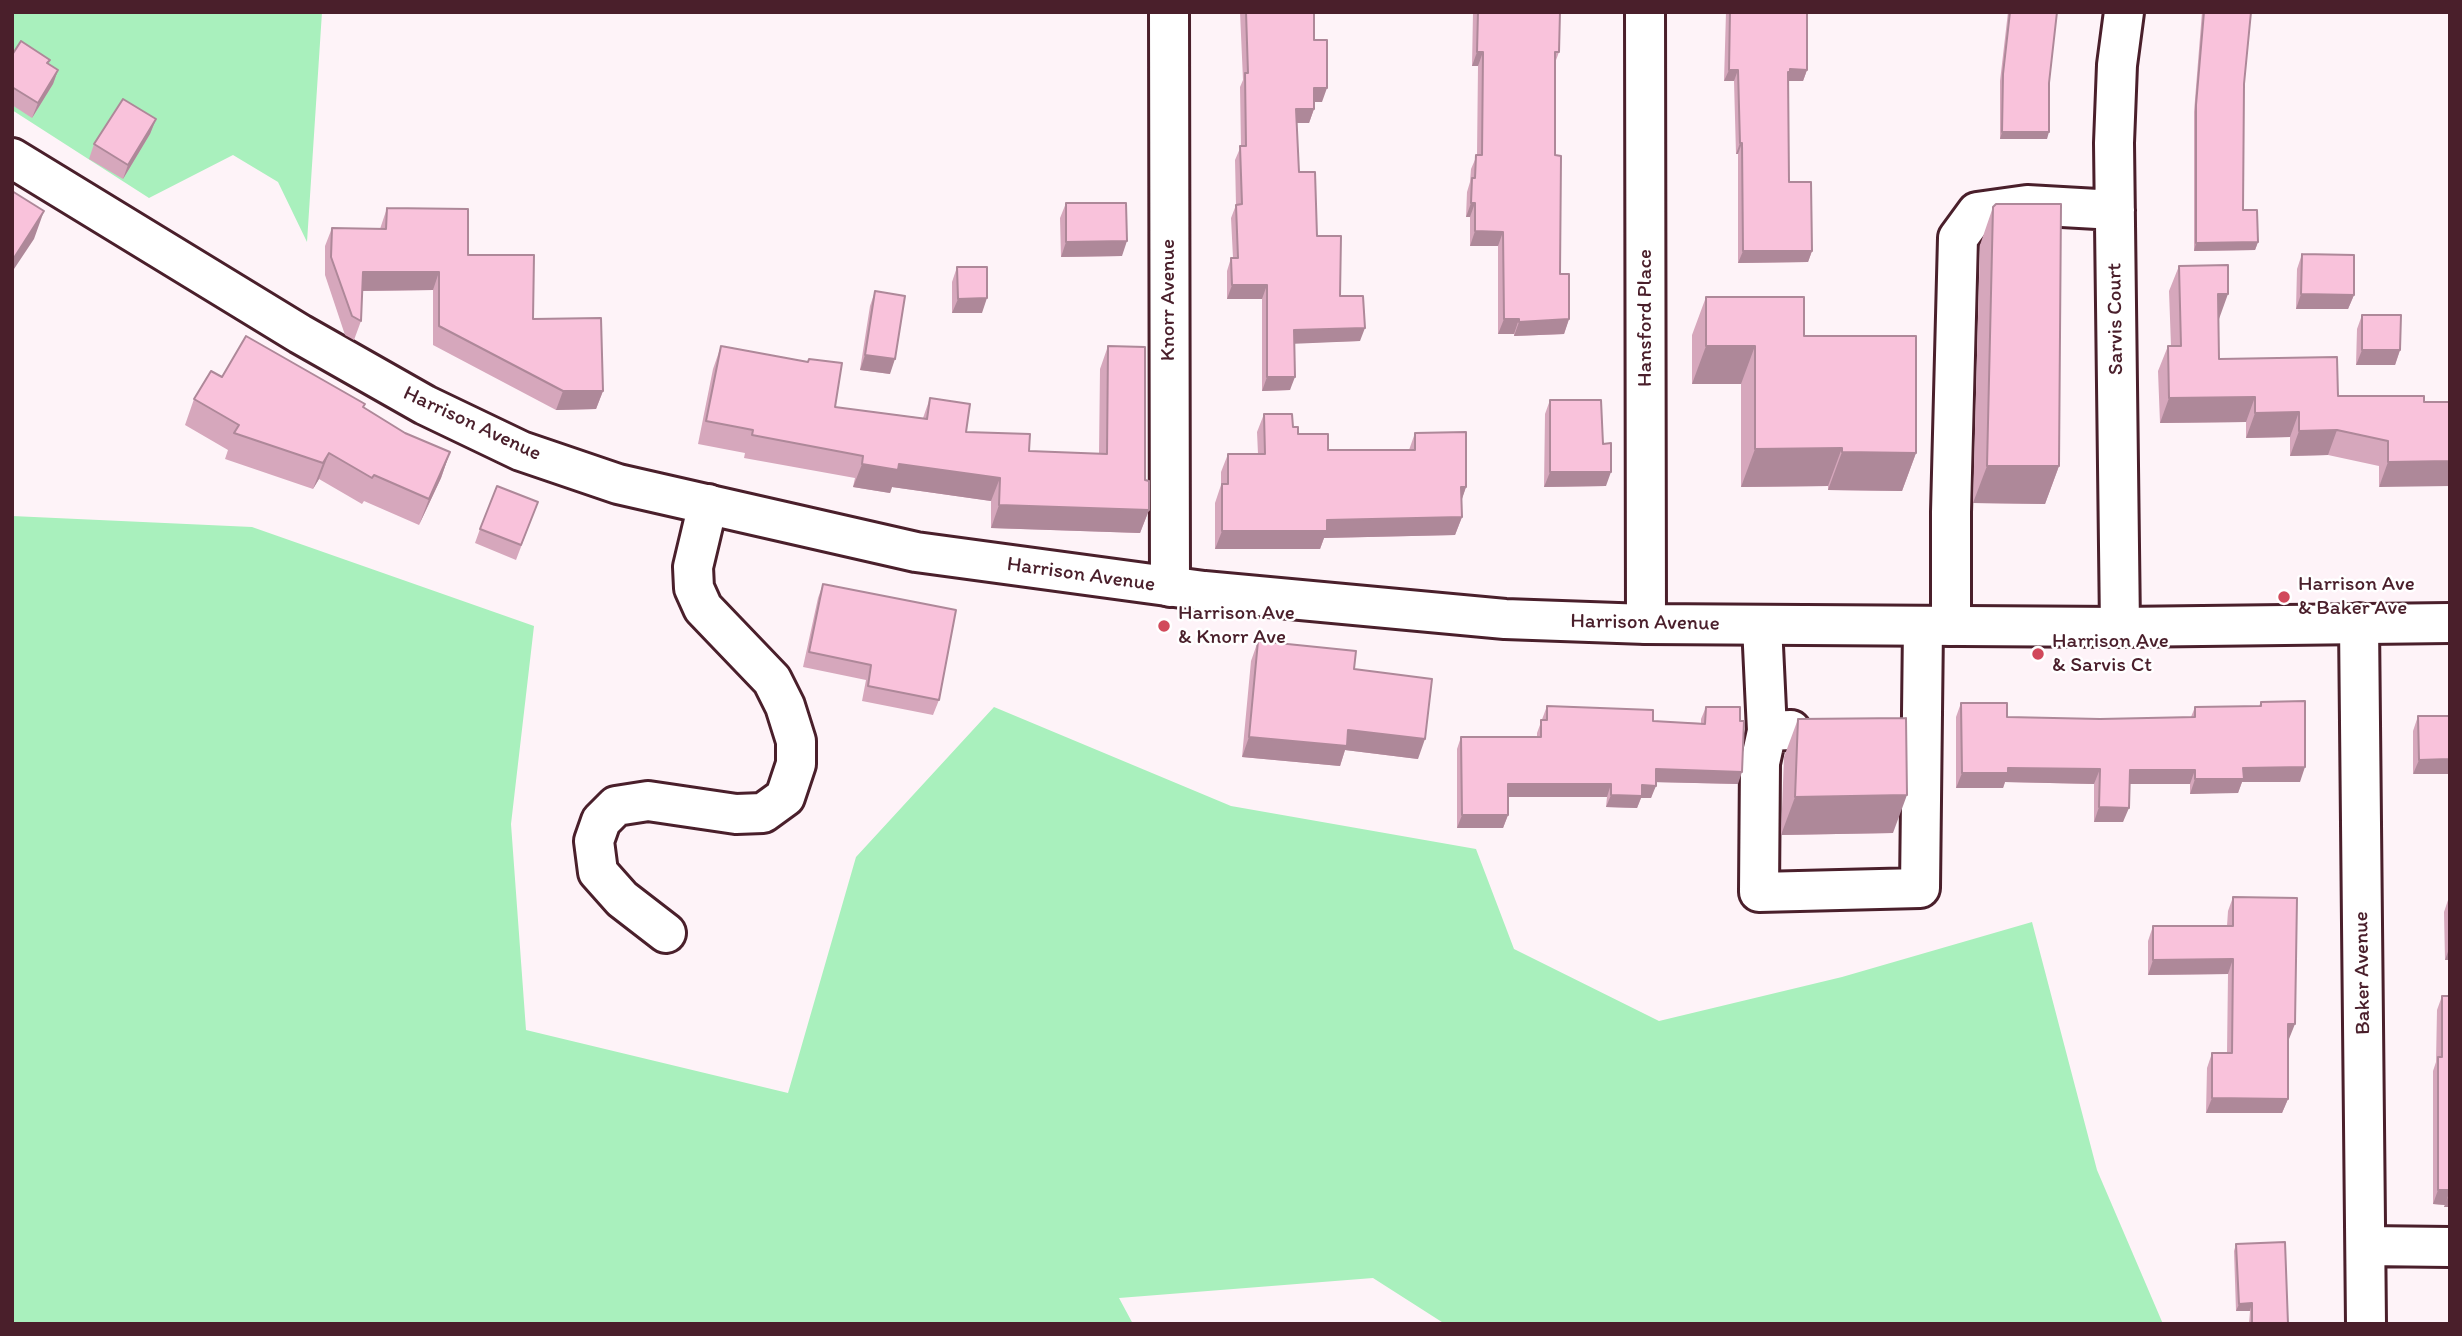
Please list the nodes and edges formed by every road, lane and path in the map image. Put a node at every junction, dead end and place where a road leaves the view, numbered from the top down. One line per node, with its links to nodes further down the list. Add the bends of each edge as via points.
1 (1169, 12): 7 (main road, Knorr Avenue)
2 (1645, 12): 10 (main road, Hansford Place)
3 (2124, 12): 5 (main road, Sarvis Court, via 2117,65)
4 (12, 158): 6 (main road, Harrison Avenue, via 425,405 521,451 618,484)
5 (2115, 210): 12 (main road, via 2026,205 1977,212 1958,238 1951,512); 13 (main road, Sarvis Court)
6 (708, 505): 7 (main road, Harrison Avenue, via 916,552); 18 (main road, via 693,566 694,588 703,608 772,680 796,741 796,764 785,797 763,813 736,814 648,801 616,806 601,821 594,841 598,872 622,899)
7 (1170, 587): 10 (main road, Harrison Avenue, via 1506,620)
8 (2359, 623): 9 (main road, Harrison Avenue); 13 (main road, Harrison Avenue); 19 (main road, Baker Avenue)
9 (2450, 623)
10 (1646, 624): 11 (main road, Harrison Avenue)
11 (1762, 625): 12 (main road, Harrison Avenue); 17 (main road)
12 (1937, 626): 13 (main road, Harrison Avenue); 15 (main road)
13 (2120, 627)
14 (1883, 728): 15 (main road)
15 (1922, 728): 17 (main road, via 1920,888 1759,892 1760,763)
16 (1832, 730): 17 (main road)
17 (1767, 731)
18 (666, 933)
19 (2365, 1246): 20 (main road); 21 (main road, Baker Avenue)
20 (2450, 1247)
21 (2366, 1324)

